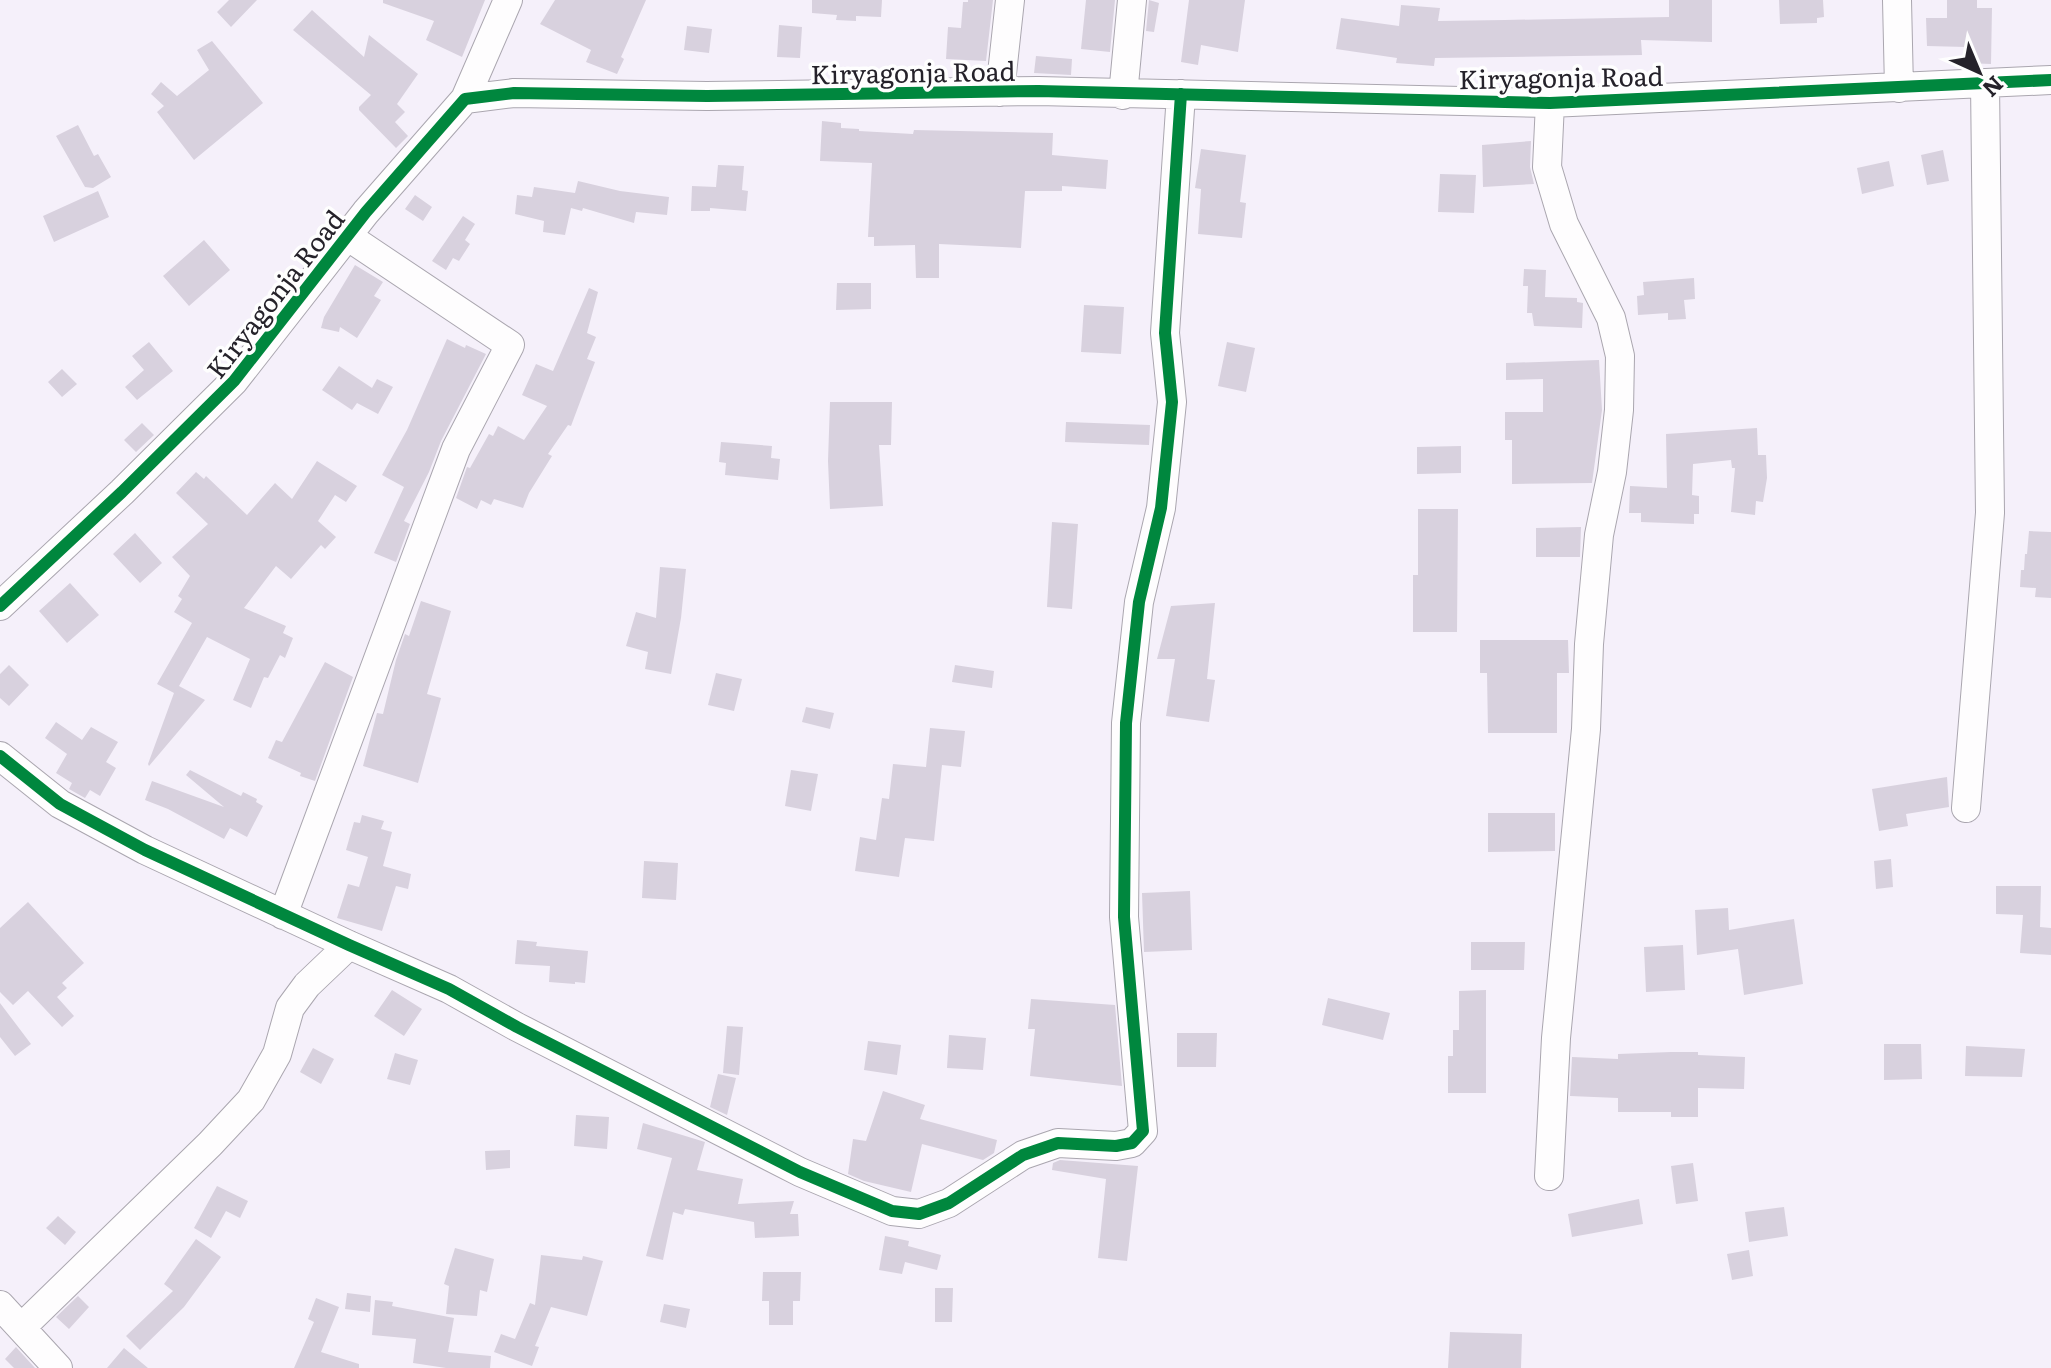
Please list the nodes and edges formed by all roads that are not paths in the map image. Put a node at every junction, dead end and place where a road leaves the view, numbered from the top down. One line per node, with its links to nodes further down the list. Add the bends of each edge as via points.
1 (508, 0): 11 (street)
2 (1010, 0): 8 (street)
3 (1132, 0): 10 (street)
4 (1897, 0): 7 (street)
5 (2051, 80): 6 (street, Kiryagonja Road)
6 (1985, 83): 7 (street, Kiryagonja Road); 16 (street, via 1990,513)
7 (1899, 88): 12 (street, Kiryagonja Road)
8 (1000, 92): 10 (street, Kiryagonja Road); 11 (street, Kiryagonja Road, via 514,93)
9 (1181, 94): 10 (street, Kiryagonja Road); 12 (street, Kiryagonja Road); 18 (street, via 1165,333 1172,402 1161,508 1139,602 1126,723 1124,917 1143,1131 1132,1143 1058,1143 1023,1155 949,1203 919,1214 892,1211 800,1172 449,989)
10 (1123, 95)
11 (465, 99): 13 (street, Kiryagonja Road)
12 (1550, 103): 19 (street, via 1547,167 1564,224 1611,318 1620,356 1619,410 1589,644)
13 (347, 236): 14 (street, Kiryagonja Road, via 234,381); 17 (street, via 510,345 456,449)
14 (0, 606)
15 (0, 756): 17 (street, via 60,804)
16 (1966, 808)
17 (283, 915): 18 (street)
18 (349, 945): 21 (street, via 290,1008 277,1054 251,1100)
19 (1549, 1176)
20 (0, 1305): 21 (street)
21 (22, 1327): 22 (street)
22 (58, 1368)

